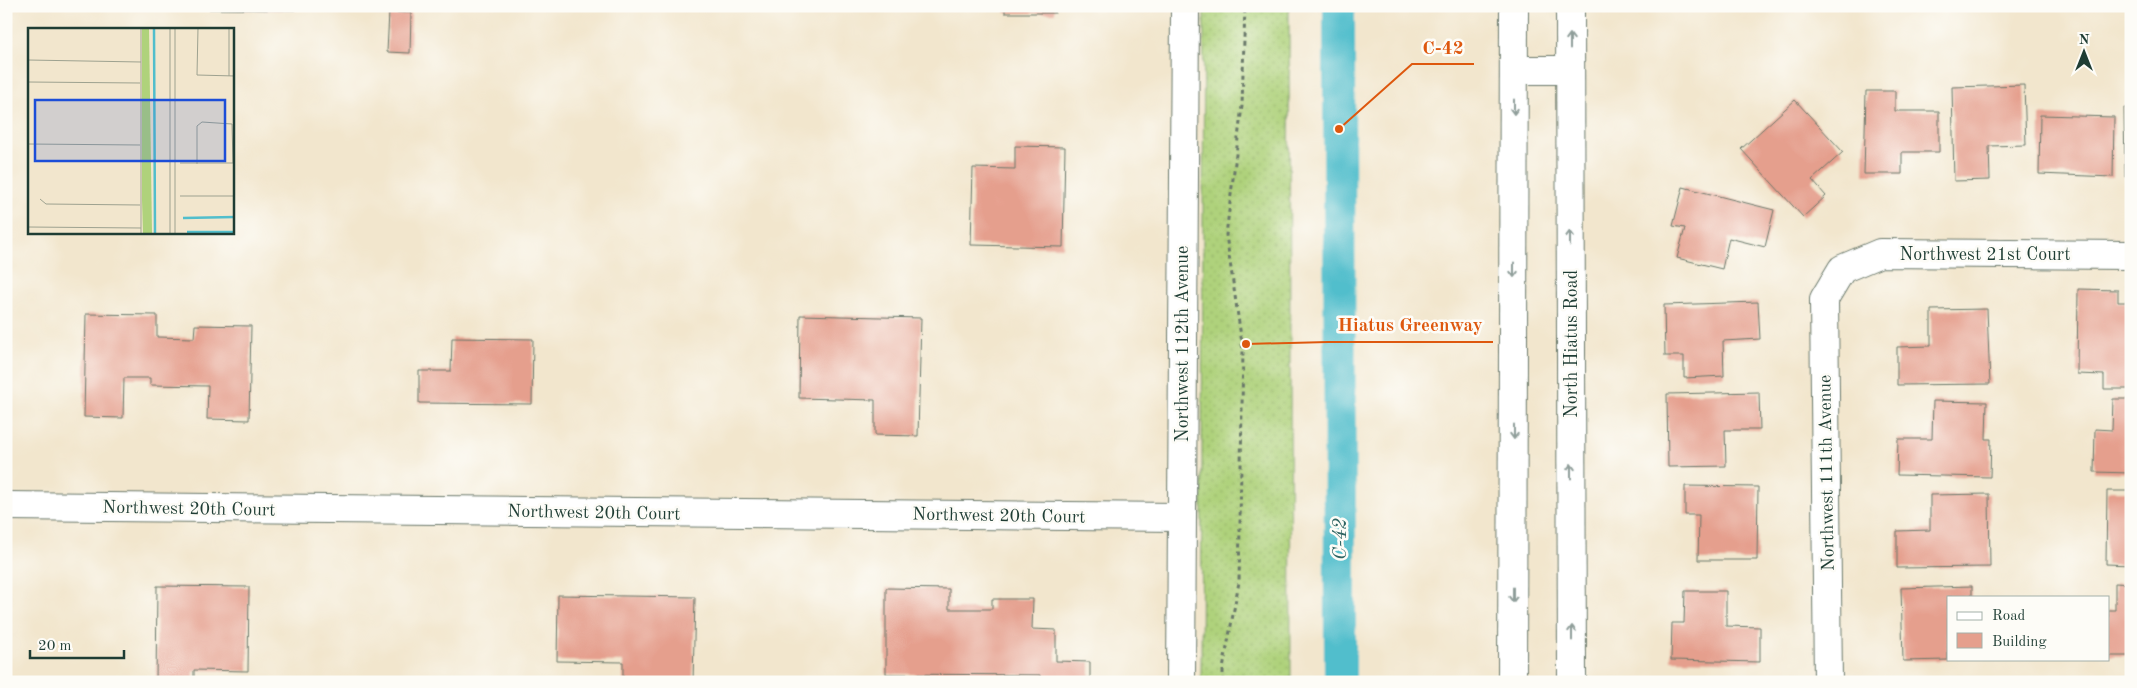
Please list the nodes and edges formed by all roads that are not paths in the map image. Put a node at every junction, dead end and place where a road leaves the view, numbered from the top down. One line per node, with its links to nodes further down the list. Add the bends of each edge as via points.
1 (1185, 6): 9 (street, Northwest 112th Avenue)
2 (1514, 6): 4 (street)
3 (1570, 6): 5 (street, North Hiatus Road, one-way to 3)
4 (1514, 70): 5 (street); 11 (street, one-way to 11)
5 (1570, 70): 12 (street, North Hiatus Road, one-way to 5)
6 (2131, 255): 7 (street, Northwest 21st Court, via 1880,254)
7 (1842, 269): 13 (street, Northwest 111th Avenue, via 1824,299)
8 (6, 506): 9 (street, Northwest 20th Court)
9 (1181, 517): 10 (street, Northwest 112th Avenue)
10 (1181, 682)
11 (1512, 682)
12 (1572, 682)
13 (1828, 682)

